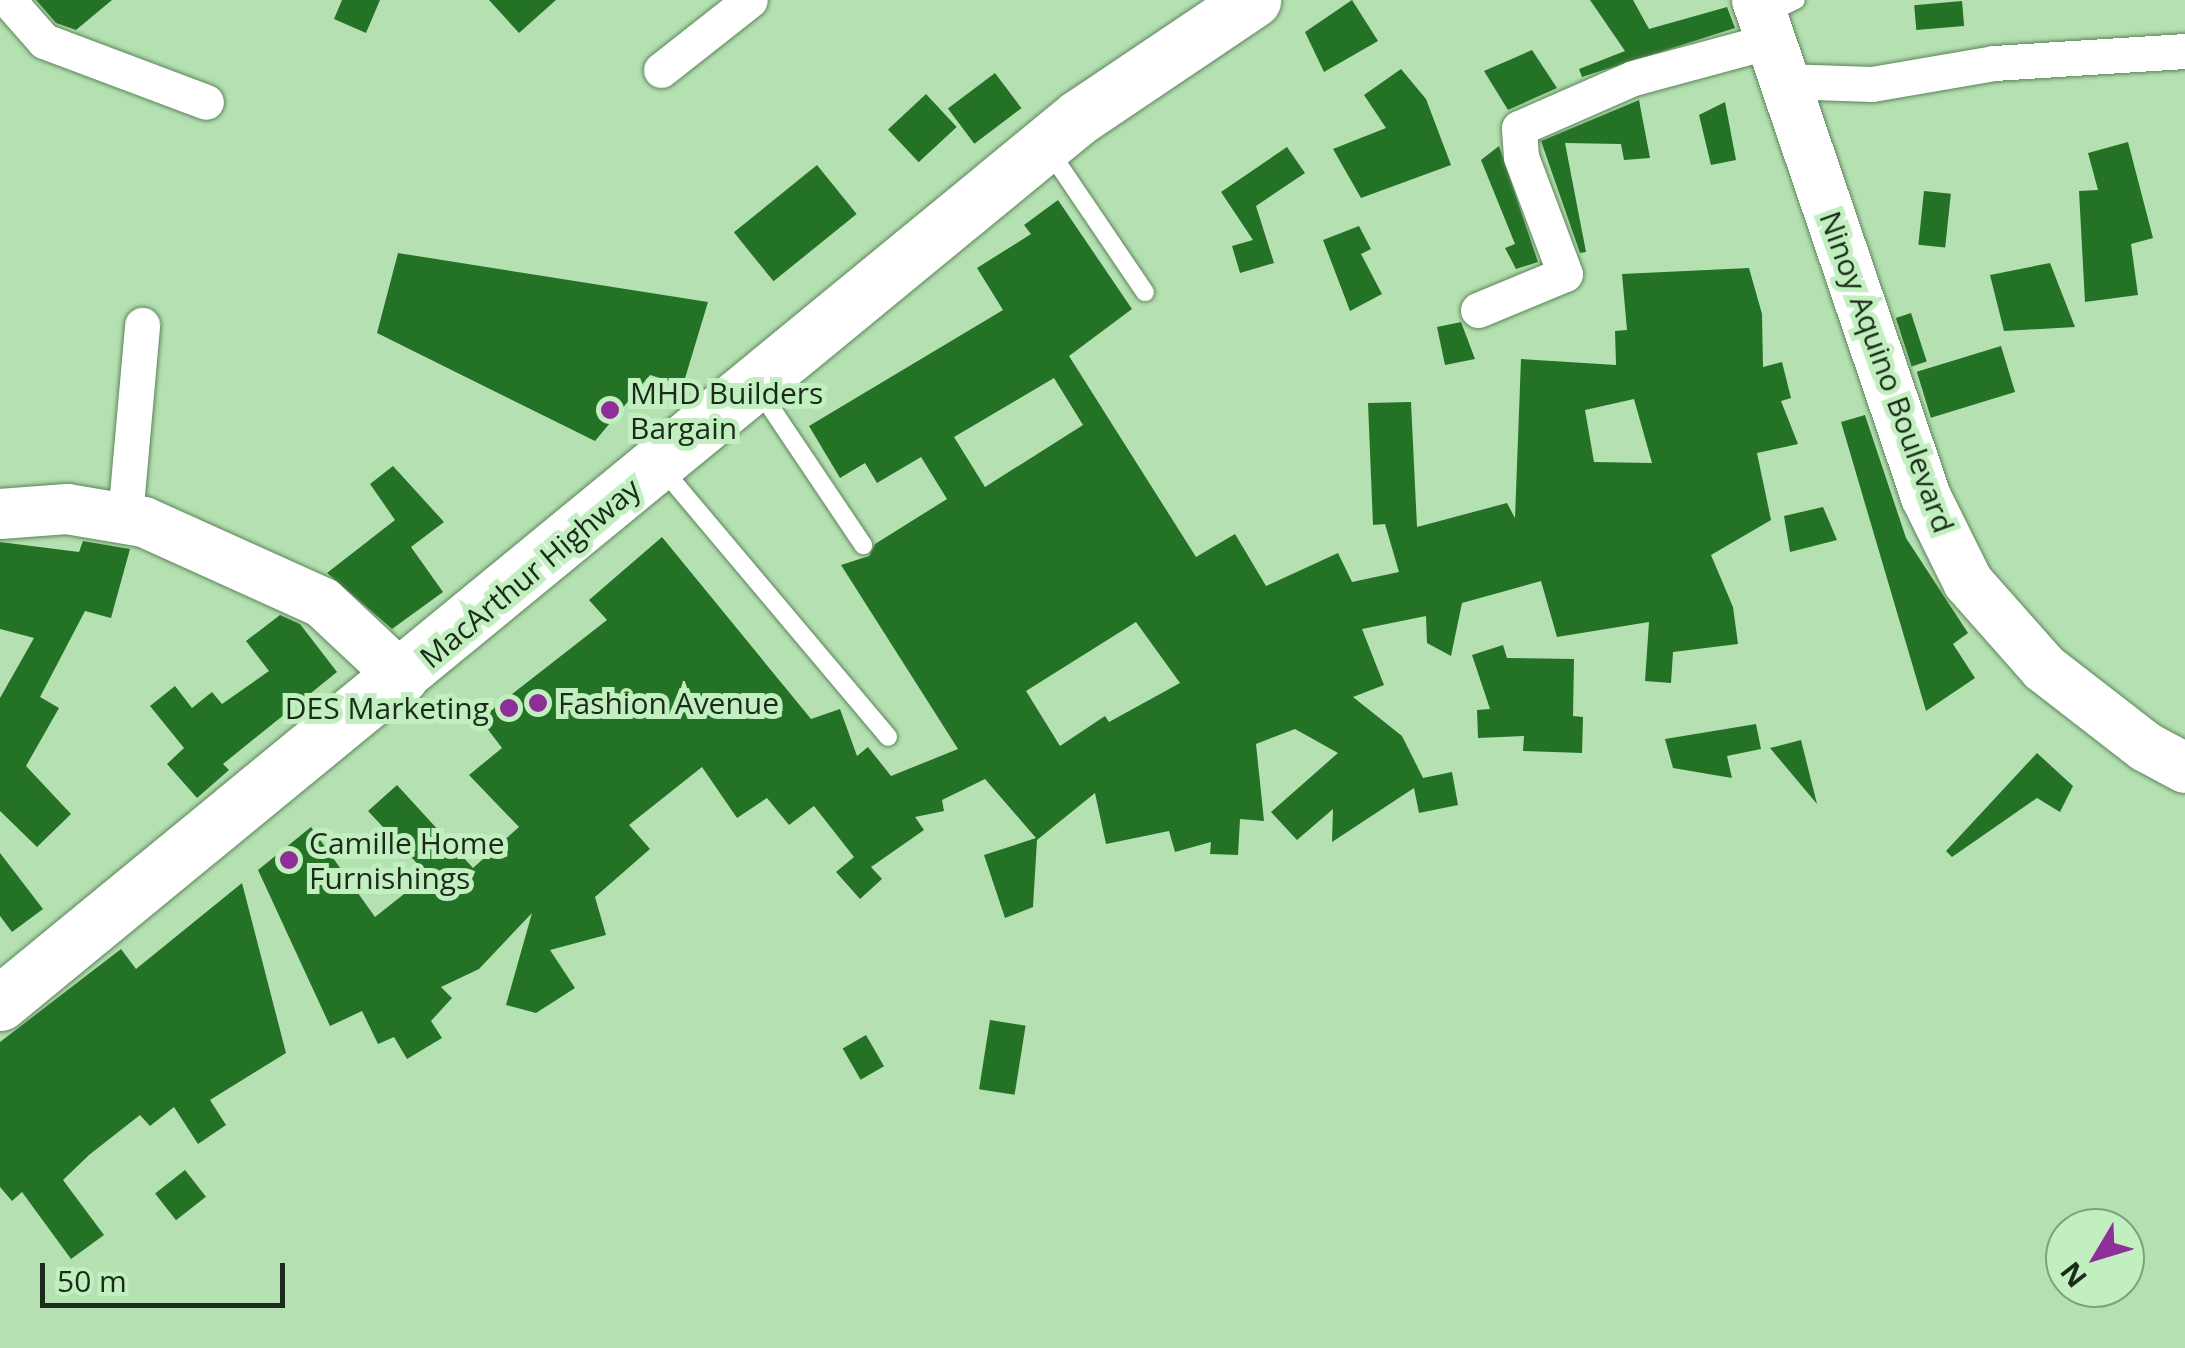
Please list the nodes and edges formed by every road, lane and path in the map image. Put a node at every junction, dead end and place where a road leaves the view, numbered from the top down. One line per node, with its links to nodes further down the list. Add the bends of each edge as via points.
1 (8, 0): 7 (street, via 50,45)
2 (750, 0): 6 (street)
3 (1253, 0): 8 (highway, MacArthur Highway)
4 (1774, 28): 5 (street, via 1872,84 1994,63); 10 (street, via 1519,128 1521,157 1565,274); 19 (main road, Ninoy Aquino Boulevard, via 1926,497 1968,582 2044,668 2146,747)
5 (2185, 51)
6 (661, 70)
7 (206, 102)
8 (1045, 145): 9 (lane); 12 (highway, MacArthur Highway)
9 (1145, 292)
10 (1478, 310)
11 (142, 325): 15 (street)
12 (756, 386): 13 (highway, MacArthur Highway); 16 (lane)
13 (660, 465): 17 (highway, MacArthur Highway); 18 (lane)
14 (0, 514): 15 (main road, via 67,509)
15 (124, 517): 17 (main road, via 324,603)
16 (862, 545)
17 (404, 678): 20 (highway, MacArthur Highway)
18 (888, 737)
19 (2185, 768)
20 (0, 1004)

